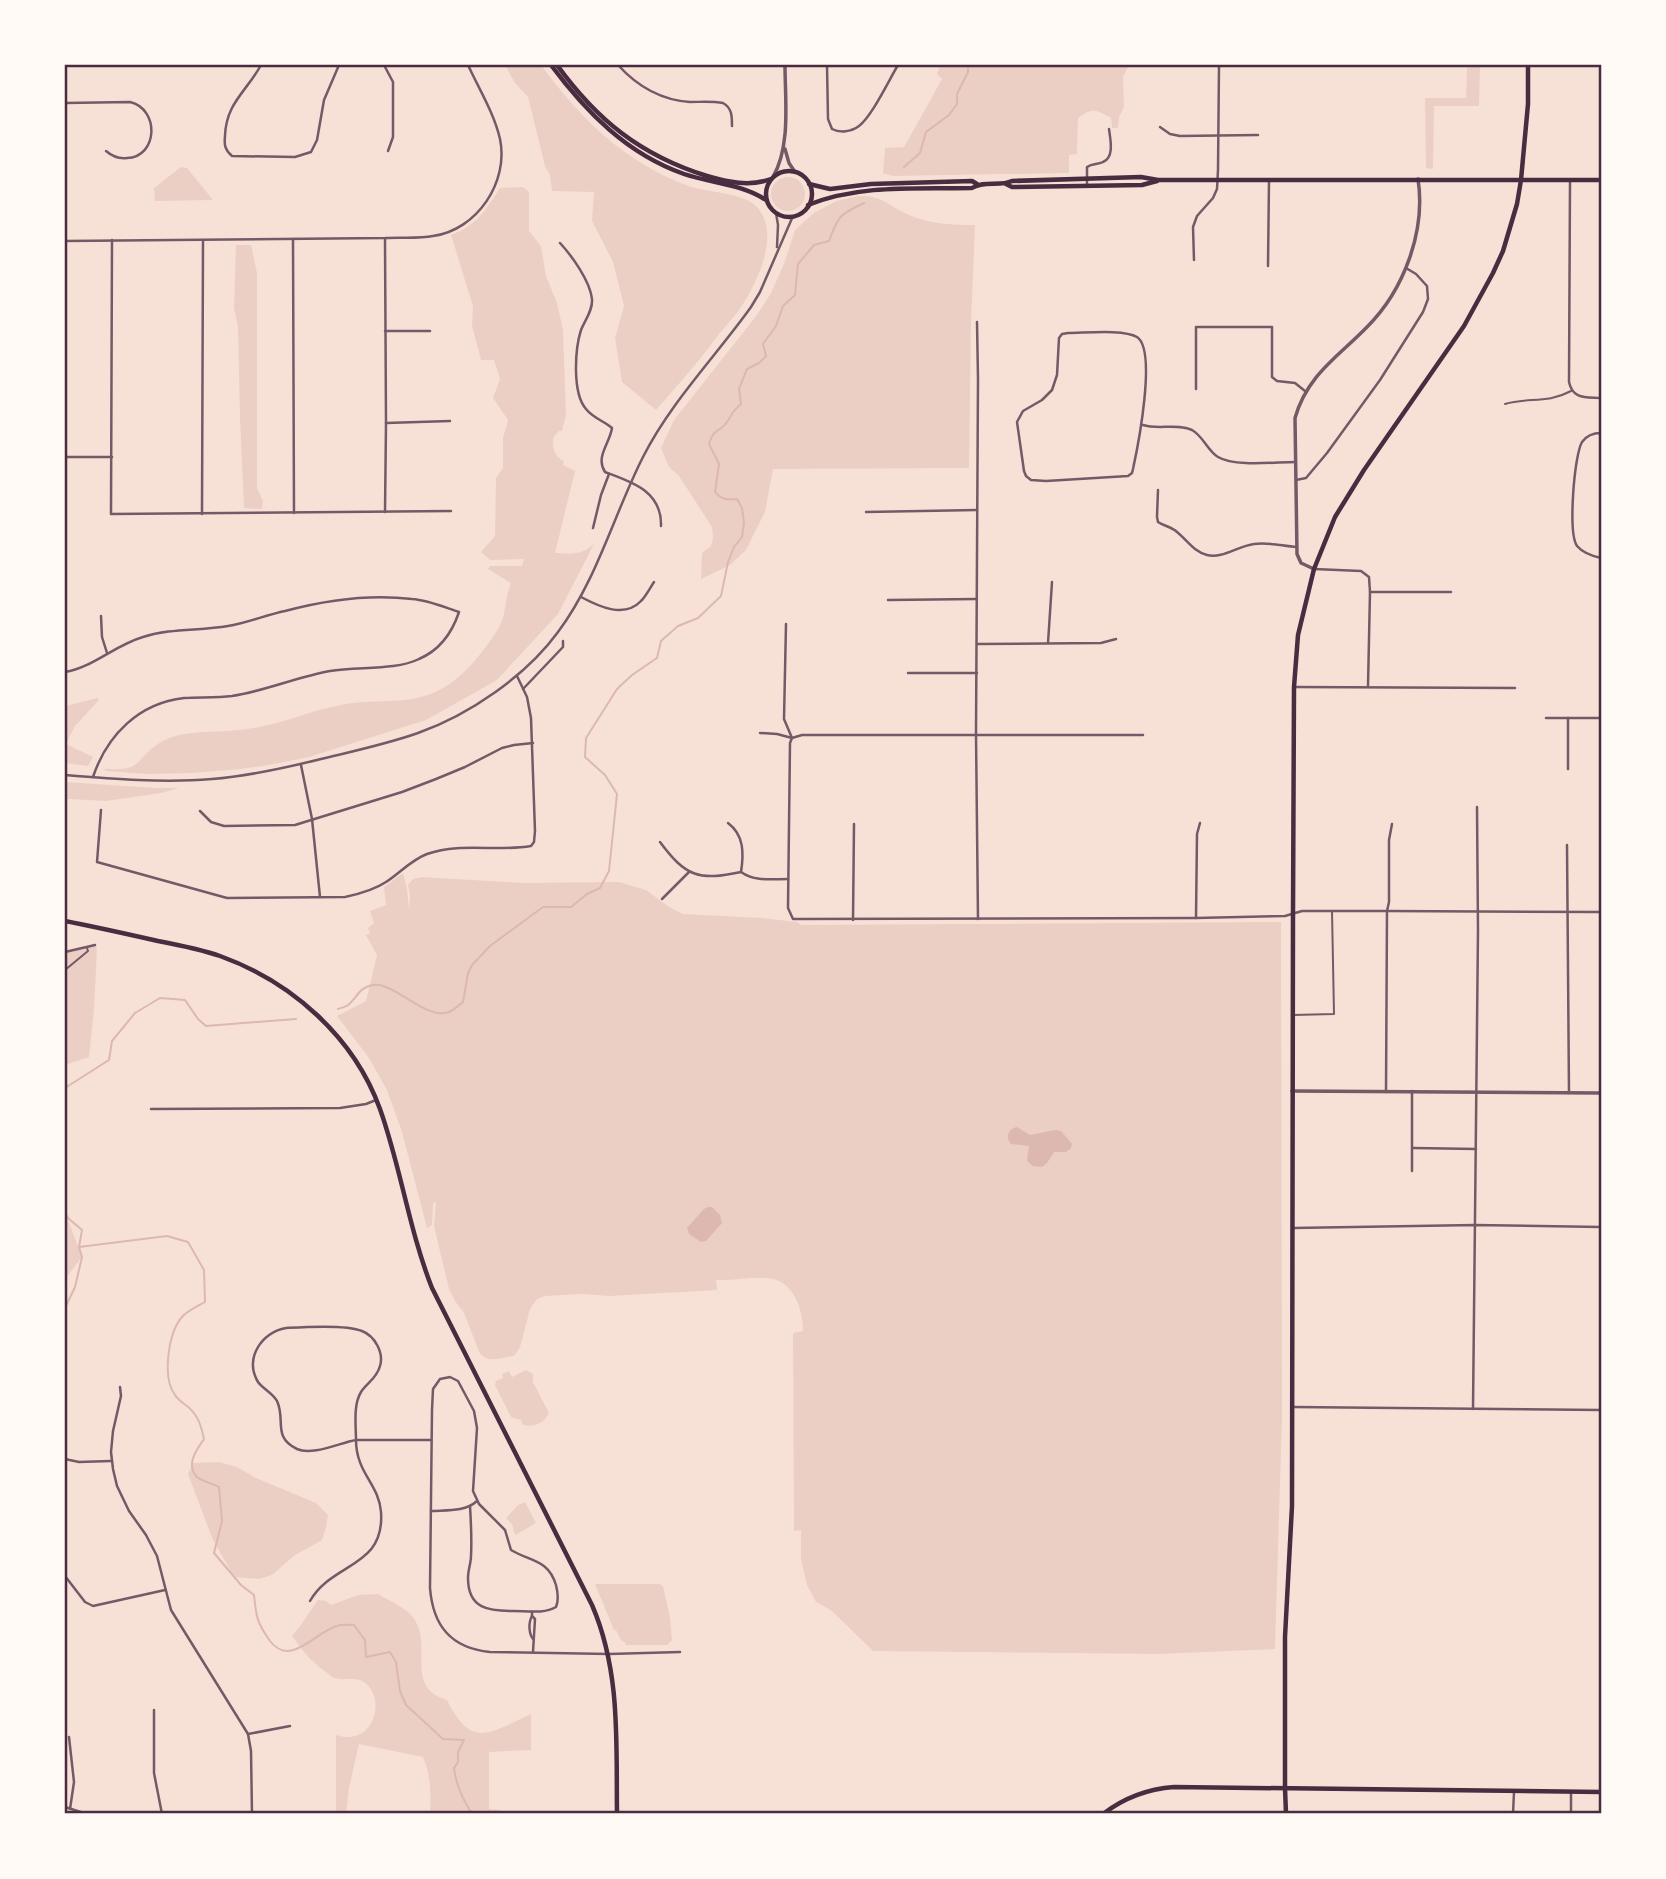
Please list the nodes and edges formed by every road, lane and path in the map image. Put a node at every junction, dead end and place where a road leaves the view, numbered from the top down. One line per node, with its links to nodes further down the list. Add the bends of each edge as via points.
1 (261, 65): 2 (street, via 225,124 225,145 237,157 307,154 316,145 322,108)
2 (338, 65)
3 (384, 65): 21 (street, via 393,82 393,137)
4 (468, 65): 40 (street, via 499,135 502,152 491,195 453,230 433,236)
5 (551, 65): 36 (main road, via 589,112 636,151 682,173 749,190)
6 (556, 65): 23 (main road, via 601,117 657,157 727,181 754,183)
7 (618, 65): 14 (street, via 659,95 727,105)
8 (785, 65): 19 (street)
9 (827, 65): 10 (street, via 828,118 835,131 854,130 862,124)
10 (898, 65)
11 (1219, 65): 18 (street)
12 (1528, 65): 29 (main road)
13 (65, 103): 20 (street, via 130,102 147,111 150,139 145,152 121,159)
14 (732, 126)
15 (1160, 127): 18 (street, via 1174,135)
16 (1109, 129): 24 (street, via 1109,157 1087,167)
17 (1258, 135): 18 (street)
18 (1218, 136): 27 (street)
19 (785, 147): 22 (street); 23 (street)
20 (106, 151)
21 (388, 151)
22 (795, 172): 23 (main road); 32 (main road)
23 (772, 178): 36 (main road)
24 (1087, 178): 26 (main road); 34 (main road); 35 (street)
25 (1418, 179): 28 (main road); 29 (main road); 49 (street, via 1418,218)
26 (1158, 180): 27 (main road); 35 (main road, via 1142,185)
27 (1218, 180): 28 (main road); 47 (street, via 1216,194 1196,216)
28 (1269, 180): 48 (street)
29 (1521, 180): 30 (main road); 79 (main road, via 1505,245 1478,301 1350,491)
30 (1570, 180): 31 (main road); 55 (street)
31 (1601, 180)
32 (809, 184): 33 (main road, via 830,188); 37 (main road)
33 (976, 184): 34 (main road); 37 (main road, via 972,188 851,192)
34 (1006, 184): 35 (main road)
35 (1087, 186)
36 (766, 200): 38 (main road)
37 (808, 205): 39 (main road)
38 (776, 213): 39 (main road); 46 (street)
39 (793, 216): 46 (street)
40 (385, 238): 41 (street); 51 (street)
41 (293, 239): 43 (street); 73 (street)
42 (112, 240): 43 (street); 44 (street); 63 (street)
43 (203, 240): 74 (street)
44 (65, 241)
45 (560, 243): 65 (street, via 571,254 591,295 577,345 578,388 587,411 612,428 601,461)
46 (777, 251): 67 (street, via 751,307 662,424)
47 (1194, 260)
48 (1268, 266)
49 (1406, 268): 54 (street, via 1378,315); 66 (street, via 1427,286 1423,312 1327,453 1306,478)
50 (977, 323): 69 (street)
51 (385, 331): 52 (street); 59 (street)
52 (430, 331)
53 (1196, 389): 54 (street, via 1196,327 1272,327 1273,378)
54 (1305, 391): 64 (street, via 1295,418)
55 (1571, 391): 56 (street); 57 (lane, via 1548,400)
56 (1601, 398)
57 (1505, 404)
58 (450, 421): 59 (street)
59 (386, 422): 71 (street)
60 (1142, 425): 60 (street, via 1133,469 1125,477 1035,481 1024,471 1017,422 1023,411 1052,390 1060,336 1115,332 1141,339 1146,355); 64 (street, via 1191,429 1225,460)
61 (1601, 433): 78 (street, via 1585,438 1577,455 1573,529 1578,547)
62 (65, 457): 63 (street)
63 (111, 457): 74 (street, via 111,514)
64 (1294, 462): 66 (street)
65 (609, 474): 67 (street); 76 (street)
66 (1296, 480): 77 (street)
67 (631, 482): 75 (street, via 651,495 660,511); 84 (street)
68 (1158, 490): 77 (street, via 1158,522 1205,555 1220,556 1258,544)
69 (977, 510): 72 (street); 85 (street)
70 (451, 511): 71 (street)
71 (385, 512): 73 (street)
72 (866, 512)
73 (294, 513): 74 (street)
74 (202, 514)
75 (661, 526)
76 (593, 528)
77 (1297, 547): 79 (street, via 1299,561)
78 (1601, 558)
79 (1314, 569): 82 (street, via 1361,571 1369,577); 99 (main road, via 1298,635)
80 (654, 582): 84 (street, via 641,601 625,609 606,609)
81 (1052, 582): 92 (street)
82 (1370, 592): 83 (street); 98 (street)
83 (1451, 592)
84 (581, 597): 97 (street, via 550,642)
85 (977, 599): 86 (street); 91 (street)
86 (888, 600)
87 (101, 616): 93 (street)
88 (786, 624): 108 (street, via 784,719)
89 (1116, 639): 92 (street)
90 (563, 640): 101 (street, via 563,647)
91 (977, 643): 92 (street); 96 (street)
92 (1048, 643)
93 (107, 653): 94 (street); 113 (street, via 157,633 227,627 345,599 413,598 459,612 437,648 406,664 328,671 251,692 185,698 152,707 114,736)
94 (65, 672)
95 (908, 673): 96 (street)
96 (977, 673): 106 (street)
97 (517, 676): 101 (street); 110 (street, via 483,700 421,732)
98 (1368, 686): 99 (street); 100 (street)
99 (1294, 687): 134 (main road)
100 (1515, 688)
101 (523, 689): 109 (street)
102 (1546, 718): 103 (street)
103 (1568, 718): 104 (street); 111 (street)
104 (1601, 718)
105 (761, 733): 108 (street)
106 (976, 734): 107 (street); 108 (street); 136 (street)
107 (1143, 735)
108 (792, 738): 126 (street)
109 (533, 743): 117 (street, via 502,748 465,768); 127 (street, via 535,831 531,846 436,851 370,890)
110 (301, 765): 113 (street, via 211,779); 117 (street)
111 (1568, 769)
112 (65, 775): 113 (street)
113 (93, 777)
114 (1478, 807): 129 (street)
115 (102, 810): 127 (street, via 97,862 227,898)
116 (200, 811): 117 (street, via 224,826 295,825)
117 (312, 819): 127 (street)
118 (728, 822): 125 (street, via 742,842)
119 (1200, 823): 135 (street)
120 (854, 824): 137 (street)
121 (1392, 824): 131 (street)
122 (660, 842): 124 (street)
123 (1567, 845): 132 (street)
124 (689, 872): 125 (street, via 701,876); 128 (street)
125 (741, 872): 126 (street, via 756,879)
126 (788, 879): 137 (street, via 791,917)
127 (320, 898)
128 (662, 899)
129 (1478, 910): 131 (street); 132 (street); 147 (street)
130 (1332, 911): 131 (street); 134 (street); 143 (lane, via 1334,1014)
131 (1387, 911): 146 (street)
132 (1569, 912): 133 (street); 148 (street)
133 (1601, 912)
134 (1293, 914): 135 (street); 143 (main road)
135 (1196, 918): 136 (street)
136 (978, 919): 137 (street)
137 (853, 920)
138 (65, 921): 150 (main road, via 220,956 276,984 324,1022 355,1059)
139 (95, 945): 140 (street)
140 (87, 947): 141 (street); 142 (lane)
141 (65, 952)
142 (65, 970)
143 (1292, 1015): 144 (main road)
144 (1292, 1091): 146 (street); 157 (main road)
145 (1412, 1091): 146 (street); 147 (street); 152 (street)
146 (1386, 1092)
147 (1477, 1092): 148 (street); 153 (street)
148 (1569, 1093): 149 (street)
149 (1601, 1093)
150 (376, 1100): 151 (street, via 340,1108); 175 (main road, via 432,1288 592,1605)
151 (151, 1108)
152 (1413, 1148): 153 (street); 154 (street)
153 (1476, 1149): 155 (street)
154 (1412, 1171)
155 (1475, 1225): 156 (street); 157 (street); 160 (street)
156 (1601, 1227)
157 (1292, 1228): 159 (main road)
158 (120, 1387): 165 (street)
159 (1293, 1407): 160 (street); 180 (main road)
160 (1473, 1409): 161 (street)
161 (1601, 1410)
162 (356, 1440): 162 (street, via 310,1451 285,1440 278,1402 254,1369 257,1348 267,1336 290,1328 344,1328 370,1336 379,1350 380,1365 358,1398); 163 (street); 171 (street, via 358,1461 380,1504 379,1534 366,1555 327,1581)
163 (430, 1440): 166 (street, via 433,1389 438,1380 455,1379 477,1417 472,1485); 168 (street)
164 (65, 1459): 165 (street)
165 (111, 1461): 170 (street, via 124,1503 157,1556)
166 (477, 1501): 167 (street); 172 (street, via 505,1530 511,1550 535,1560 552,1575 556,1608)
167 (470, 1506): 168 (street); 172 (street, via 471,1595 492,1611)
168 (431, 1511): 174 (street, via 430,1588 436,1619 449,1635 470,1648)
169 (65, 1576): 170 (street, via 93,1606)
170 (165, 1590): 178 (street, via 181,1628)
171 (310, 1601)
172 (532, 1614): 174 (street)
173 (680, 1652): 175 (street)
174 (533, 1653): 175 (street)
175 (609, 1654): 188 (main road, via 616,1697)
176 (154, 1710): 186 (street, via 154,1773)
177 (290, 1726): 178 (street)
178 (248, 1734): 187 (street)
179 (69, 1737): 184 (street, via 74,1782)
180 (1285, 1788): 181 (main road); 189 (main road, via 1157,1789 1124,1800); 190 (main road)
181 (1514, 1792): 182 (main road); 191 (street)
182 (1571, 1792): 183 (main road); 192 (street)
183 (1601, 1792)
184 (67, 1808): 185 (street)
185 (88, 1814)
186 (162, 1814)
187 (252, 1814)
188 (617, 1814)
189 (1103, 1814)
190 (1286, 1814)
191 (1513, 1814)
192 (1571, 1814)

